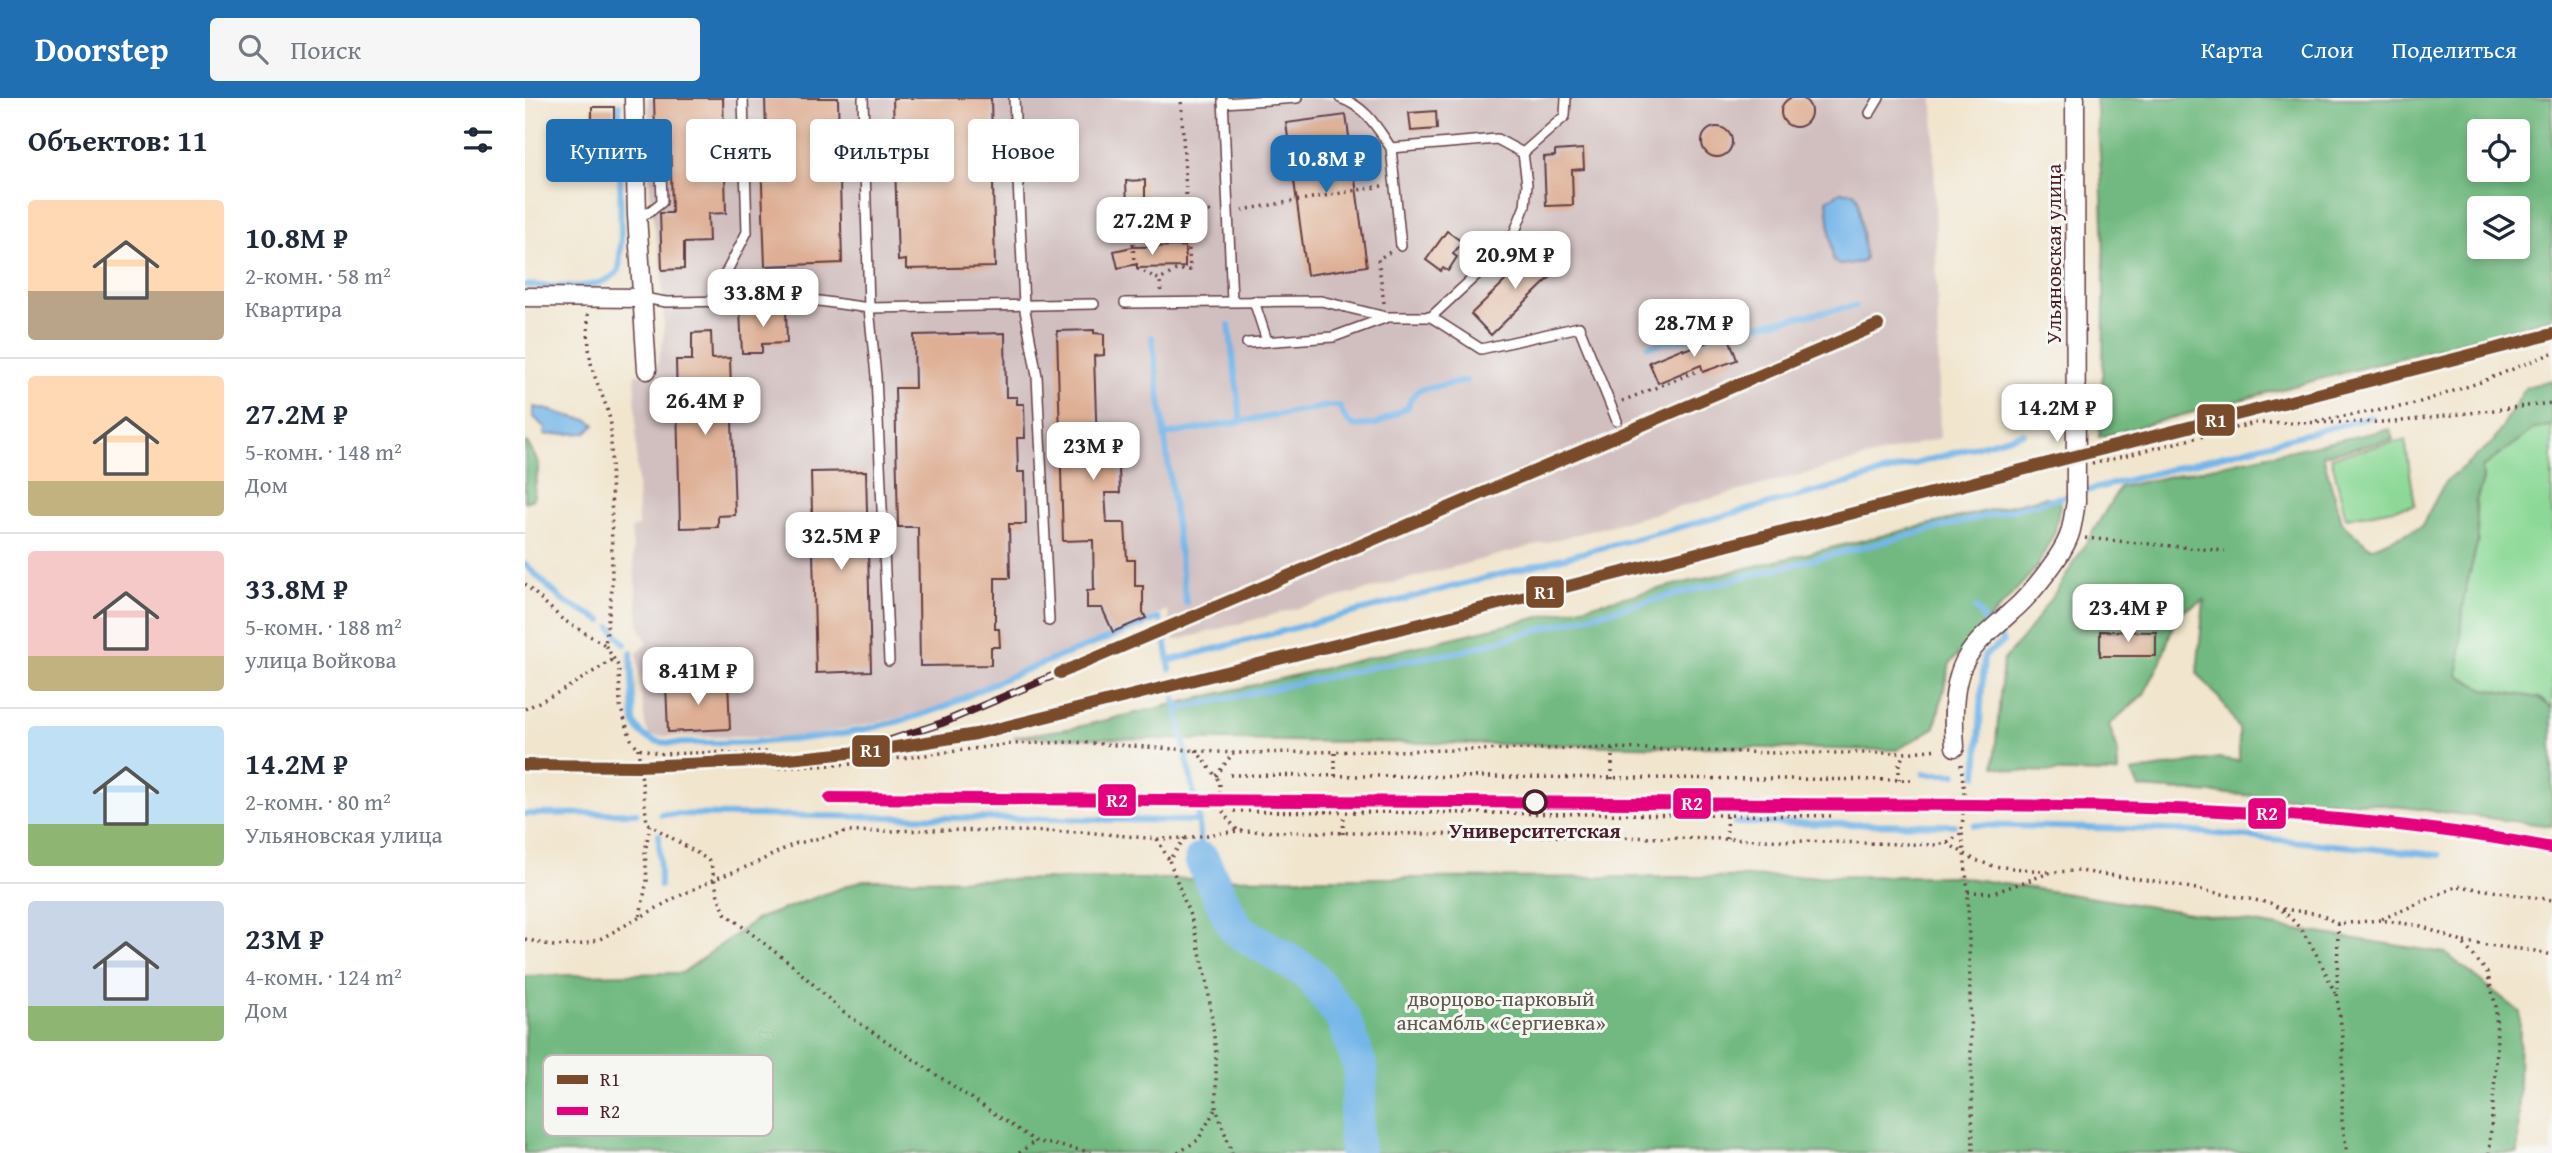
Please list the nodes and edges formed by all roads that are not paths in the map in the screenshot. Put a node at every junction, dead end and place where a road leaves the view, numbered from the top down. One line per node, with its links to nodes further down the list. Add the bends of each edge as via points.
1 (634, 98): 15 (street)
2 (743, 98): 21 (lane, via 747,232)
3 (863, 98): 25 (lane)
4 (1014, 98): 24 (lane)
5 (1297, 98): 10 (lane)
6 (1340, 98): 12 (lane, via 1372,119)
7 (1566, 98): 13 (lane, via 1565,116)
8 (1879, 98): 11 (lane)
9 (2075, 98): 34 (street, Ульяновская улица, via 2076,502 2069,536 2044,576 1989,631 1961,668 1953,716)
10 (1223, 101): 19 (lane)
11 (1870, 113)
12 (1391, 148): 13 (lane, via 1497,139); 16 (lane)
13 (1523, 153): 27 (lane, via 1525,206 1510,244)
14 (661, 182): 15 (lane, via 662,202)
15 (637, 215): 18 (street)
16 (1401, 246)
17 (525, 297): 18 (street)
18 (643, 299): 21 (lane); 30 (street)
19 (1232, 301): 20 (lane); 22 (lane)
20 (1254, 301): 26 (lane, via 1321,301); 28 (lane)
21 (711, 302): 25 (lane, via 812,300)
22 (1125, 303)
23 (1094, 304): 24 (lane)
24 (1024, 305): 25 (lane); 32 (lane, via 1037,376)
25 (869, 308): 33 (lane)
26 (1387, 317): 27 (lane); 28 (lane, via 1333,338)
27 (1431, 317): 31 (lane, via 1481,349 1579,327)
28 (1267, 341): 29 (lane)
29 (1247, 343)
30 (647, 370)
31 (1617, 421)
32 (1049, 621)
33 (889, 661)
34 (1955, 747)

